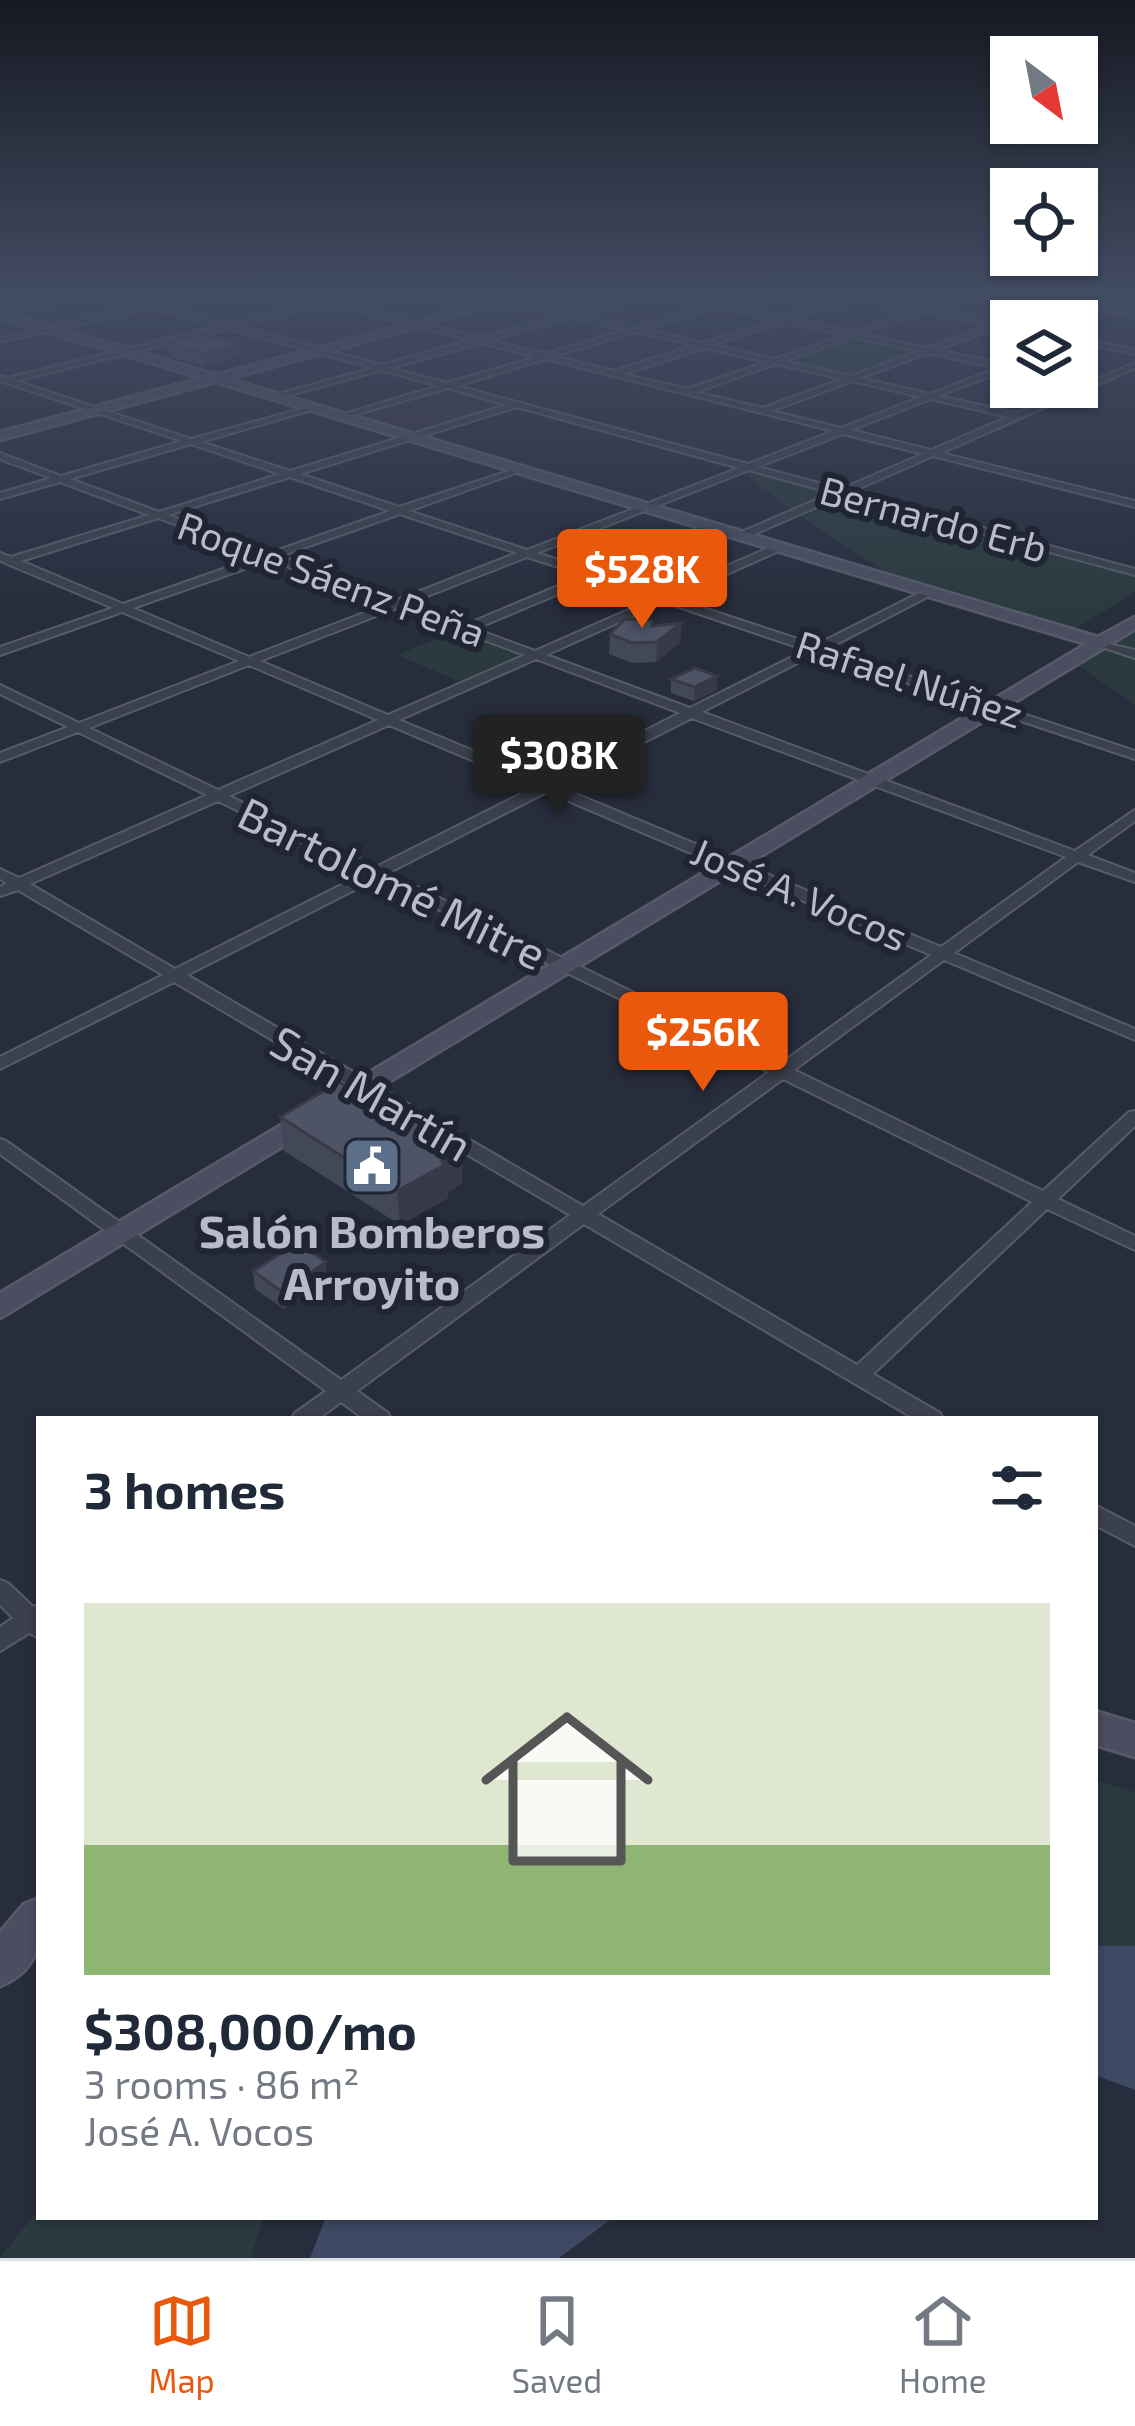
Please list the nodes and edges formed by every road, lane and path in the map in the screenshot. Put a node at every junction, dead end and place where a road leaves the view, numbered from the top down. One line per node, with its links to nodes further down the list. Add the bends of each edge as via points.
1 (62, 399): 13 (street, Rafael Núñez)
2 (140, 399): 13 (main road)
3 (286, 399): 11 (main road)
4 (400, 399): 16 (street)
5 (496, 399): 10 (street, Bernardo Erb)
6 (716, 399): 14 (street)
7 (795, 399): 14 (street)
8 (925, 399): 17 (street)
9 (942, 399): 15 (street)
10 (514, 404): 19 (street); 23 (street, Bernardo Erb)
11 (312, 407): 16 (main road); 20 (street)
12 (1036, 408): 15 (street)
13 (97, 411): 18 (main road); 20 (street, Rafael Núñez)
14 (763, 411): 17 (street)
15 (1017, 416): 21 (street)
16 (343, 417): 19 (main road)
17 (844, 431): 21 (street); 23 (street)
18 (0, 436)
19 (408, 436): 24 (main road); 25 (street)
20 (191, 441): 25 (street, Rafael Núñez); 26 (street)
21 (932, 453): 27 (street); 29 (street)
22 (0, 455): 26 (street, Roque Sáenz Peña)
23 (752, 468): 27 (street, Bernardo Erb); 30 (street)
24 (518, 470): 30 (main road); 31 (street)
25 (289, 473): 31 (street, Rafael Núñez); 32 (street)
26 (62, 478): 28 (street); 32 (street, Roque Sáenz Peña)
27 (841, 493): 34 (street); 39 (street, Bernardo Erb)
28 (0, 496)
29 (1135, 504)
30 (644, 507): 33 (main road); 36 (street)
31 (401, 510): 36 (street, Rafael Núñez); 37 (street)
32 (159, 514): 37 (street, Roque Sáenz Peña); 38 (street)
33 (709, 527): 34 (main road); 40 (street)
34 (741, 536): 35 (main road)
35 (779, 547): 41 (main road); 42 (street)
36 (526, 551): 40 (street, Rafael Núñez); 43 (street)
37 (271, 556): 43 (street, Roque Sáenz Peña); 44 (street)
38 (4, 560): 44 (street, José A. Vocos)
39 (1135, 572)
40 (596, 574): 42 (street, Rafael Núñez); 46 (street)
41 (929, 592): 47 (main road); 48 (street)
42 (665, 597): 48 (street, Rafael Núñez); 50 (street)
43 (399, 603): 46 (street, Roque Sáenz Peña); 52 (street)
44 (124, 608): 49 (street); 52 (street, José A. Vocos)
45 (1135, 622): 47 (main road)
46 (467, 628): 50 (street, Roque Sáenz Peña)
47 (1100, 643): 51 (street); 54 (main road)
48 (821, 649): 54 (street, Rafael Núñez); 55 (street)
49 (0, 651)
50 (538, 654): 55 (street, Roque Sáenz Peña); 56 (street)
51 (1135, 654)
52 (250, 660): 56 (street, José A. Vocos); 57 (street)
53 (0, 689): 57 (street, Bartolomé Mitre)
54 (993, 705): 58 (street, Rafael Núñez); 60 (main road)
55 (693, 714): 60 (street, Roque Sáenz Peña); 61 (street)
56 (393, 719): 61 (street, José A. Vocos); 62 (street)
57 (79, 728): 59 (street); 62 (street, Bartolomé Mitre)
58 (1135, 755)
59 (0, 758)
60 (868, 782): 64 (street, Roque Sáenz Peña); 65 (main road)
61 (550, 786): 65 (street, José A. Vocos); 66 (street)
62 (218, 796): 66 (street, Bartolomé Mitre); 68 (street)
63 (1135, 814): 64 (street)
64 (1075, 856): 67 (street, Roque Sáenz Peña); 69 (street)
65 (729, 863): 69 (street, José A. Vocos); 70 (main road)
66 (374, 873): 70 (street, Bartolomé Mitre); 71 (street)
67 (1135, 878)
68 (6, 883): 71 (street, San Martín)
69 (941, 953): 72 (street, José A. Vocos); 74 (street)
70 (562, 966): 74 (street, Bartolomé Mitre); 75 (main road)
71 (173, 975): 73 (street); 75 (street, San Martín)
72 (1135, 1035)
73 (0, 1064)
74 (778, 1072): 78 (street, Bartolomé Mitre); 79 (street)
75 (363, 1086): 79 (street, San Martín); 80 (main road)
76 (1135, 1116): 78 (street)
77 (0, 1145): 80 (street)
78 (1045, 1199): 81 (street, Bartolomé Mitre); 83 (street)
79 (582, 1215): 83 (street, San Martín); 84 (street)
80 (122, 1234): 82 (main road); 84 (street)
81 (1135, 1244)
82 (0, 1307)
83 (858, 1376): 87 (street, San Martín)
84 (341, 1391): 85 (street); 86 (street)
85 (307, 1416)
86 (376, 1416)
87 (927, 1416)
88 (1098, 1516): 89 (street)
89 (1135, 1538)
90 (0, 1590): 91 (street)
91 (36, 1620): 92 (street)
92 (0, 1641)
93 (1098, 1728): 94 (main road)
94 (1135, 1740)
95 (36, 1922): 96 (main road)
96 (0, 1965)

